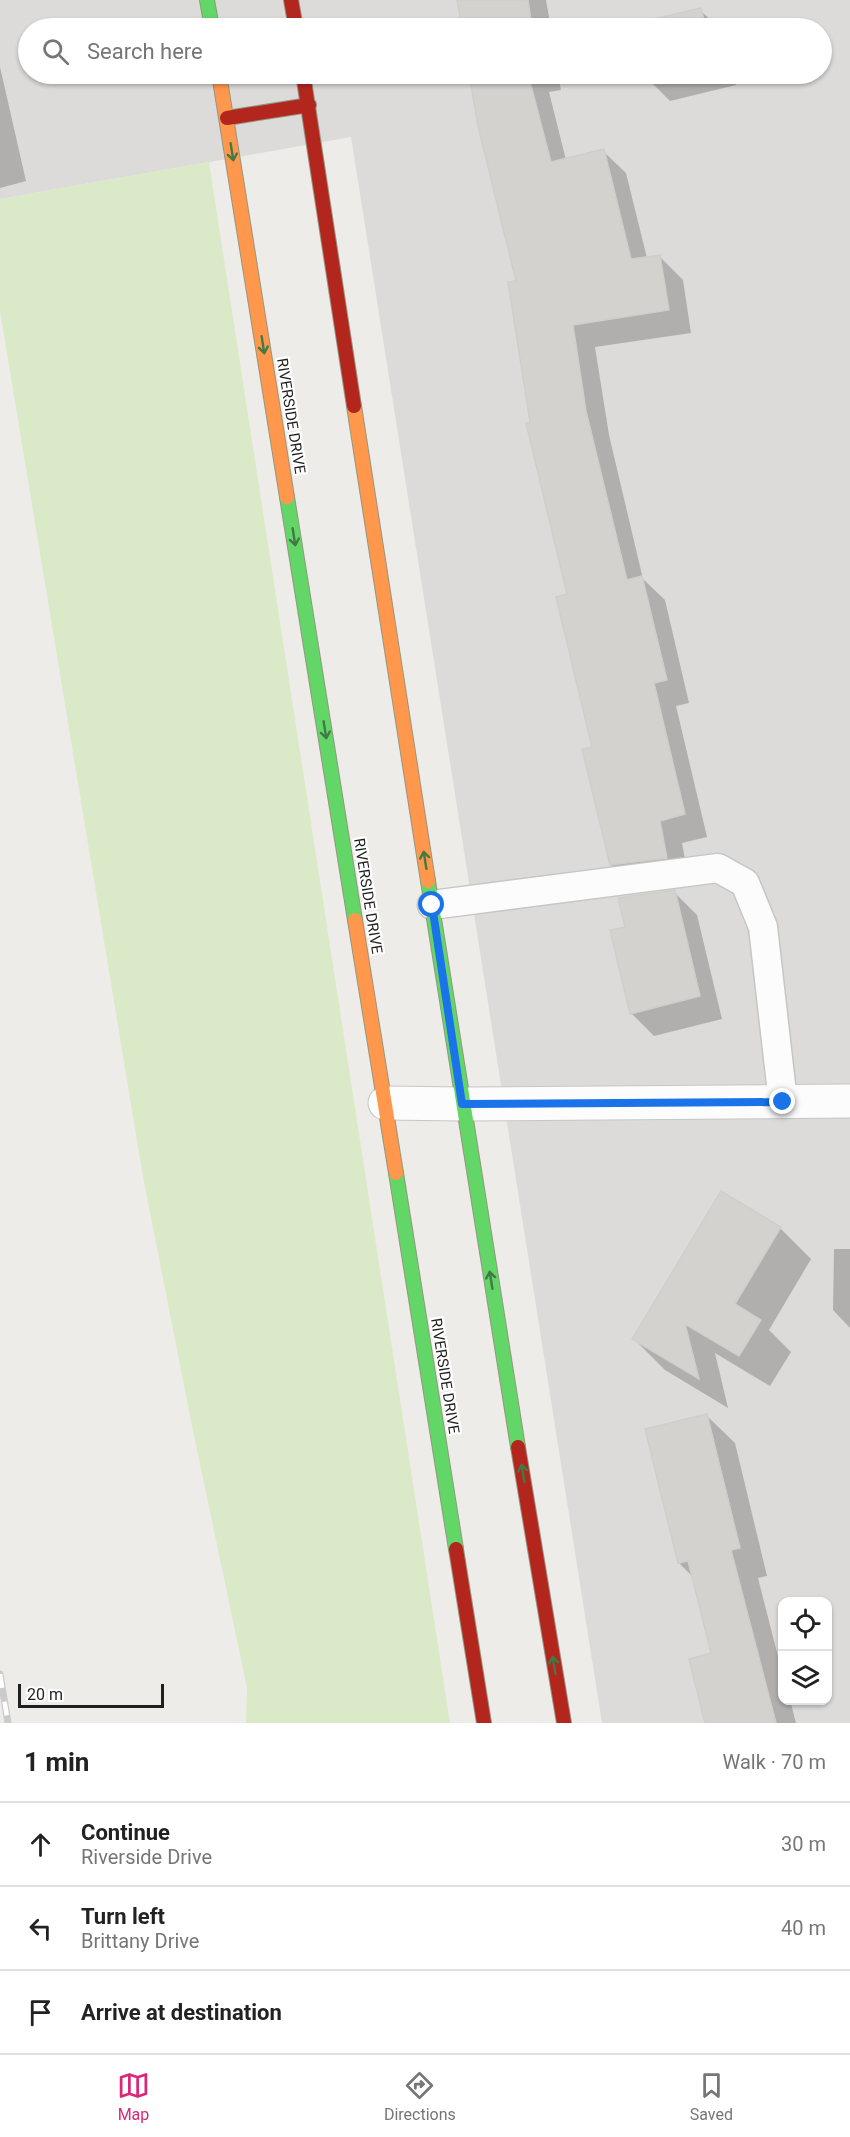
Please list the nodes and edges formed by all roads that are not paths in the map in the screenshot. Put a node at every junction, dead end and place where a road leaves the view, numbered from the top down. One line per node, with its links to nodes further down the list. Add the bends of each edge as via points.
1 (207, 0): 3 (street)
2 (291, 0): 4 (street)
3 (210, 18)
4 (294, 18)
5 (221, 84): 8 (street, RIVERSIDE DRIVE)
6 (305, 84): 7 (street)
7 (309, 105): 8 (street); 9 (street, one-way to 7)
8 (227, 118): 12 (street, RIVERSIDE DRIVE, one-way to 12)
9 (432, 905): 11 (lane, via 718,868 745,883 763,927); 13 (street)
10 (850, 1101): 11 (street)
11 (783, 1102): 13 (street)
12 (385, 1103): 13 (street); 14 (street, RIVERSIDE DRIVE)
13 (462, 1104): 15 (street, one-way to 13)
14 (483, 1723)
15 (564, 1723)

